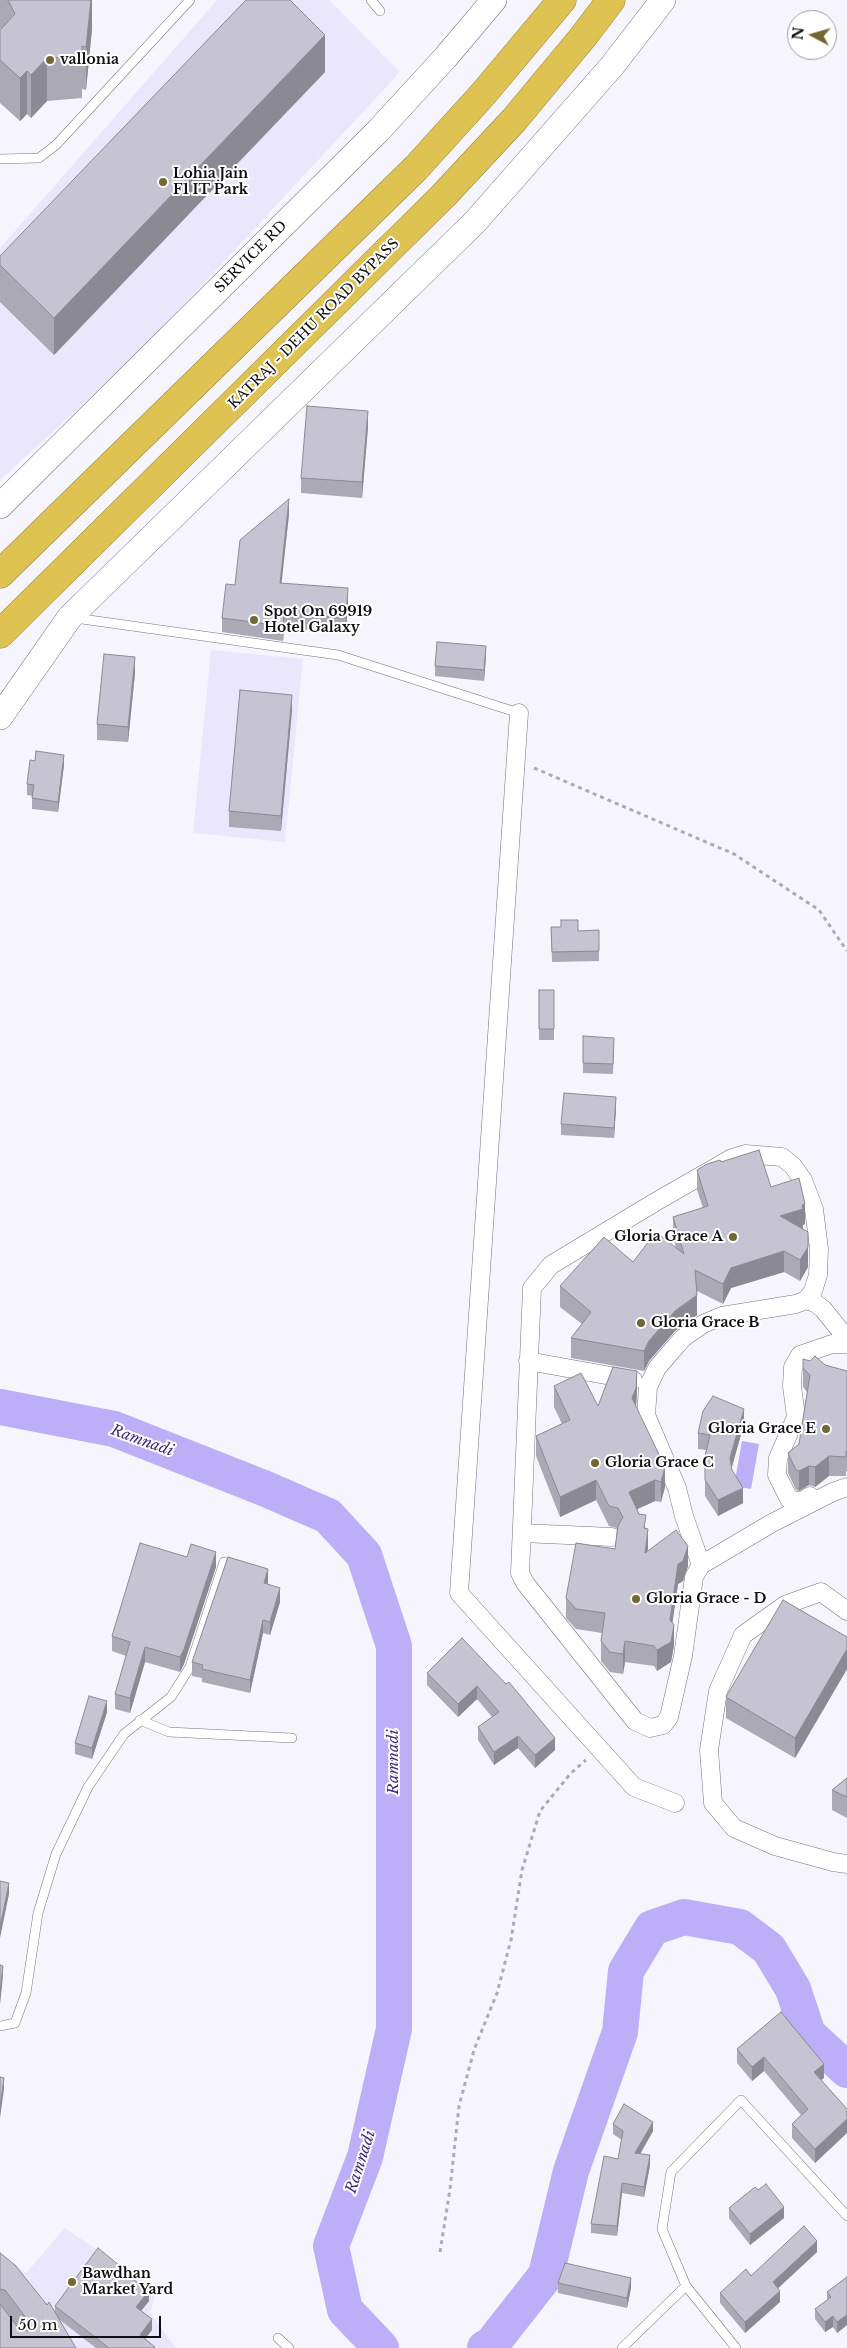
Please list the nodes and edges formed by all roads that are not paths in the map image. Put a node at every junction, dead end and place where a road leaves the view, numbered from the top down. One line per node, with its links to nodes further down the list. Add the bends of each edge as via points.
1 (190, 0): 8 (lane, via 56,145 39,158)
2 (371, 0): 7 (lane)
3 (494, 0): 9 (street, SERVICE RD, via 378,131)
4 (562, 0): 10 (highway, via 416,168)
5 (611, 0): 12 (highway, KATRAJ - DEHU ROAD BYPASS, via 514,120 444,195)
6 (663, 0): 11 (street, via 612,66 474,222)
7 (380, 11)
8 (0, 159)
9 (0, 506)
10 (0, 574)
11 (70, 617): 13 (lane, via 338,655); 14 (street)
12 (0, 634)
13 (518, 713): 29 (street, via 459,1593 634,1787)
14 (0, 717)
15 (806, 1300): 16 (street, via 823,1309); 18 (street, via 818,1275 819,1249 814,1209 803,1180 782,1157 745,1154 732,1158 551,1265 532,1288); 19 (street, via 722,1316 703,1324 683,1338)
16 (847, 1339)
17 (847, 1344): 20 (street, via 832,1344 800,1355 793,1367 796,1417 778,1458 777,1475 789,1499 801,1502 832,1483)
18 (528, 1361): 19 (street); 22 (street)
19 (650, 1383): 25 (street, via 646,1414 677,1488)
20 (847, 1480)
21 (847, 1487): 25 (street, via 772,1523)
22 (522, 1533): 23 (street); 25 (street, via 520,1573 525,1583 635,1721 650,1728 663,1725 669,1717 683,1656 694,1577)
23 (612, 1537)
24 (224, 1562): 27 (lane, via 190,1667 171,1696)
25 (701, 1565)
26 (847, 1611): 30 (street, via 821,1592 785,1605 743,1636 718,1690 708,1750 713,1803 734,1828 775,1846)
27 (140, 1720): 28 (lane, via 168,1732); 31 (lane, via 124,1734 88,1787 56,1854 38,1913 26,1993 15,2023)
28 (292, 1738)
29 (675, 1803)
30 (847, 1864)
31 (0, 2026)
32 (847, 2216): 33 (lane, via 741,2100 671,2172 662,2229)
33 (686, 2286): 36 (lane); 37 (lane)
34 (278, 2338): 35 (lane)
35 (289, 2348)
36 (622, 2348)
37 (736, 2348)

